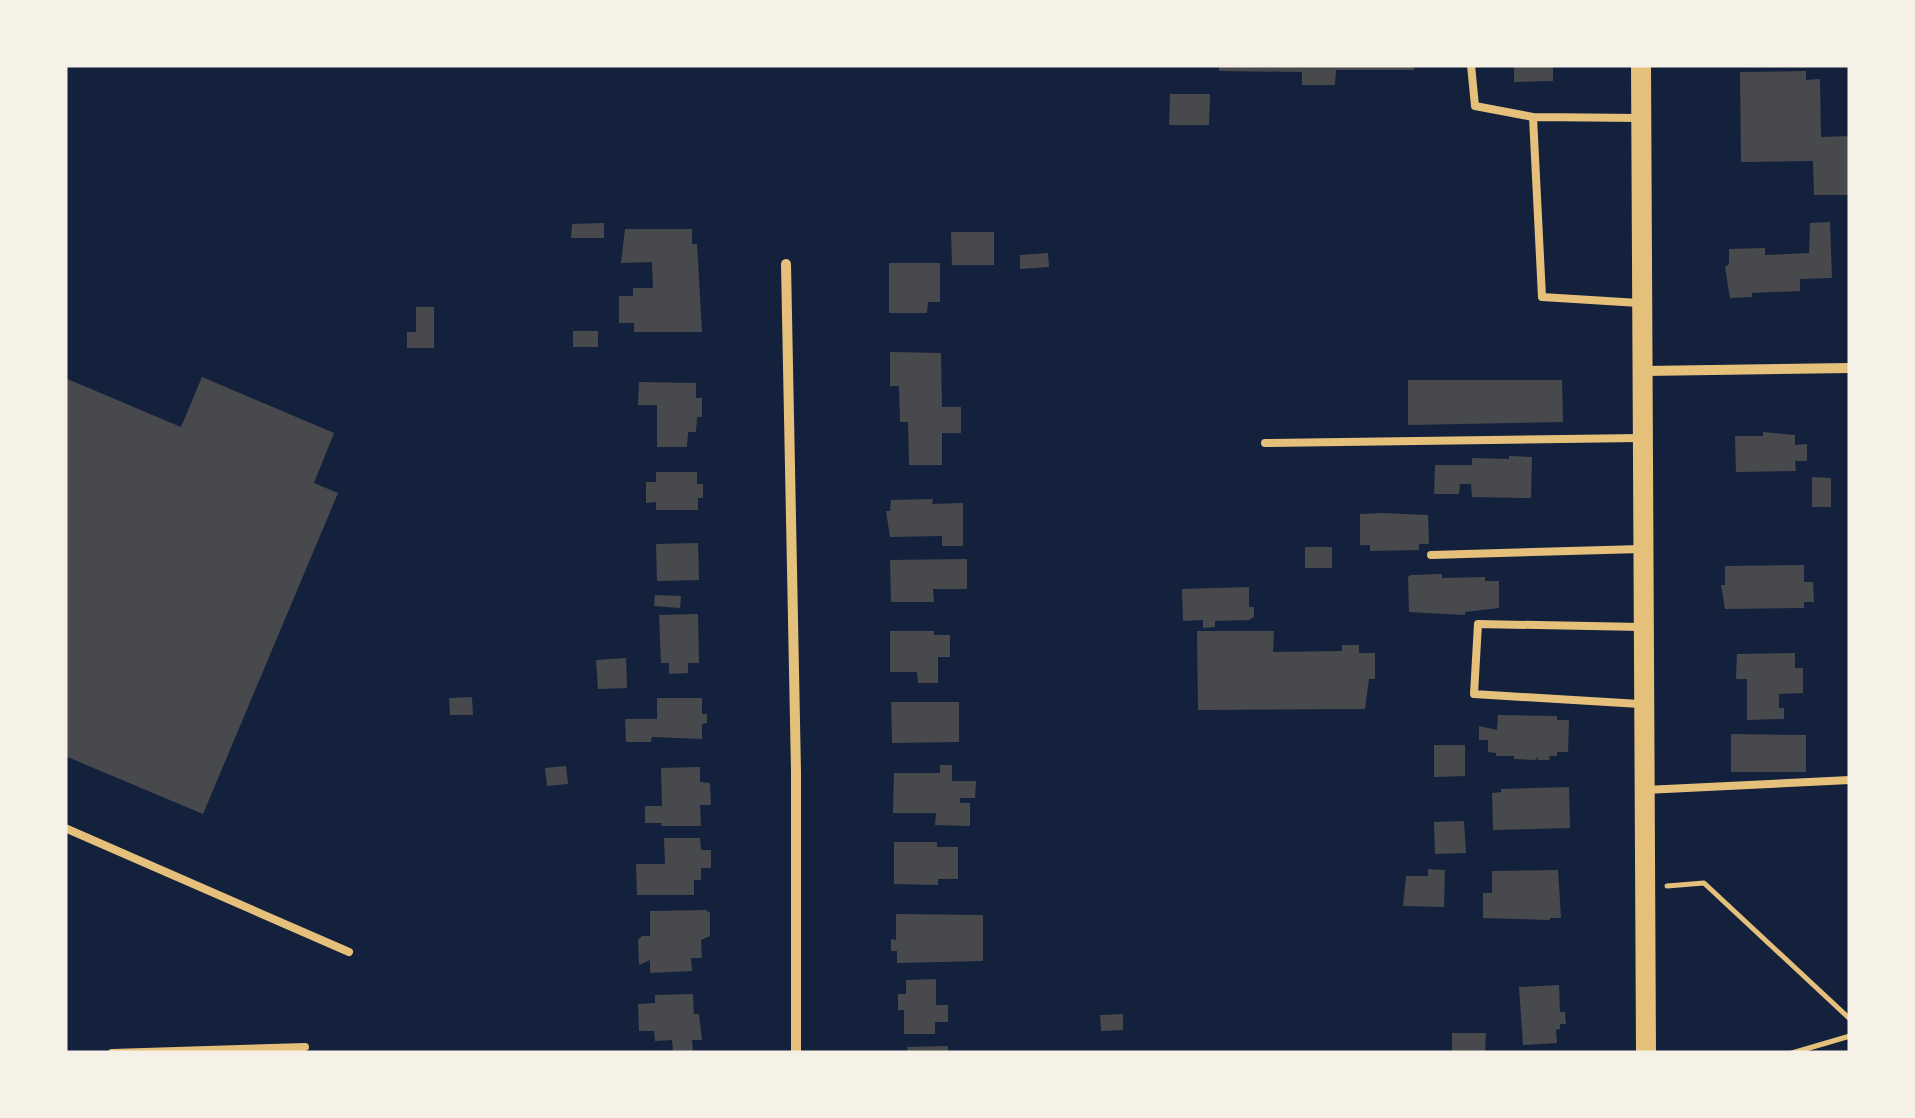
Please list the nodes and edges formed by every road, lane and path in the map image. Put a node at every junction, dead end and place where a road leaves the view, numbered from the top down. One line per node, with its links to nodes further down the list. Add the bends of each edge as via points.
1 (1471, 65): 3 (lane, via 1475,106)
2 (1640, 65): 4 (main road)
3 (1532, 117): 4 (lane); 6 (lane, via 1542,297)
4 (1641, 118): 6 (main road)
5 (786, 264): 24 (street)
6 (1643, 304): 8 (main road)
7 (1850, 368): 8 (street)
8 (1644, 371): 9 (main road)
9 (1644, 438): 10 (lane); 11 (main road)
10 (1265, 443)
11 (1644, 548): 12 (lane); 13 (main road)
12 (1431, 555)
13 (1644, 627): 14 (main road); 14 (lane, via 1478,624 1474,694)
14 (1645, 704): 16 (main road)
15 (1850, 780): 16 (lane)
16 (1645, 790): 18 (main road)
17 (65, 828): 19 (lane)
18 (1645, 888): 20 (path, via 1704,883); 25 (main road)
19 (349, 952)
20 (1850, 1019)
21 (1850, 1036): 26 (path)
22 (305, 1047): 23 (lane)
23 (112, 1052)
24 (796, 1053)
25 (1646, 1053)
26 (1792, 1053)

